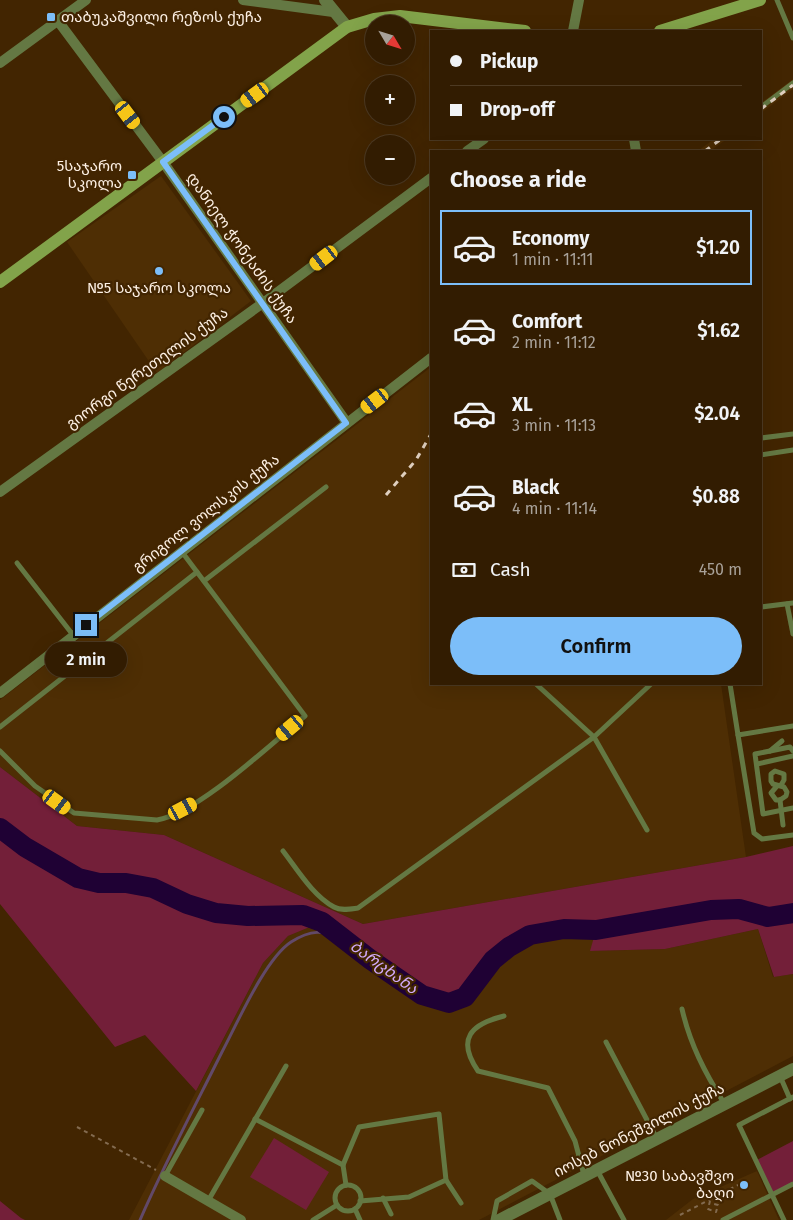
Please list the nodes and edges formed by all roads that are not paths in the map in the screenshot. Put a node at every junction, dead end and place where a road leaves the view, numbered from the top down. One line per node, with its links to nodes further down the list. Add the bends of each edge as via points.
1 (86, 0): 9 (street)
2 (243, 0): 8 (street)
3 (325, 0): 8 (street)
4 (579, 0): 12 (street)
5 (760, 0): 7 (main road)
6 (777, 0): 14 (lane)
7 (737, 3): 13 (main road)
8 (333, 12): 10 (street)
9 (58, 21): 15 (street); 20 (street, დანიელ ჭონქაძის ქუჩა)
10 (347, 27): 11 (main road, via 400,16); 20 (main road)
11 (517, 30)
12 (574, 30)
13 (663, 30)
14 (793, 38)
15 (0, 63)
16 (793, 83): 17 (lane)
17 (762, 106)
18 (483, 140): 19 (street)
19 (468, 150)
20 (163, 162): 22 (main road); 23 (street, დანიელ ჭონქაძის ქუჩა)
21 (430, 179): 23 (street, გიორგი წერეთელის ქუჩა)
22 (0, 282)
23 (263, 303): 25 (street, დანიელ ჭონქაძის ქუჩა); 31 (street, გიორგი წერეთელის ქუჩა)
24 (430, 359): 25 (street, გრიგოლ ვოლსკის ქუჩა)
25 (346, 423): 32 (street, გრიგოლ ვოლსკის ქუჩა)
26 (793, 434): 27 (lane)
27 (762, 438)
28 (793, 450): 29 (lane)
29 (762, 455)
30 (326, 486): 35 (lane)
31 (0, 492)
32 (181, 552): 34 (lane); 39 (street, გრიგოლ ვოლსკის ქუჩა)
33 (17, 563): 39 (lane)
34 (196, 572): 35 (lane); 45 (lane)
35 (204, 582): 49 (lane, via 305,716 298,722 212,793 157,820 74,813 35,786)
36 (790, 603): 37 (lane); 38 (lane)
37 (762, 607)
38 (793, 634)
39 (73, 635): 43 (street, გრიგოლ ვოლსკის ქუჩა)
40 (537, 685): 47 (lane)
41 (649, 685): 47 (lane)
42 (730, 685): 46 (lane)
43 (0, 693)
44 (793, 726): 46 (lane)
45 (0, 727)
46 (738, 735): 59 (lane, via 754,833 762,839)
47 (594, 737): 58 (lane); 60 (lane, via 358,908 335,908 316,892)
48 (782, 741): 50 (lane)
49 (0, 751)
50 (770, 751): 51 (lane, via 790,747); 53 (lane, via 755,754)
51 (793, 751)
52 (793, 756): 53 (lane)
53 (757, 764): 56 (lane, via 763,814)
54 (780, 800): 54 (lane, via 787,792 779,785 771,793); 56 (lane)
55 (793, 808): 56 (lane)
56 (781, 811): 57 (lane)
57 (783, 825)
58 (646, 830)
59 (793, 835)
60 (283, 850)
61 (682, 1009): 68 (lane, via 688,1034 706,1074)
62 (504, 1016): 75 (lane, via 486,1020 471,1031 467,1044 469,1058 478,1071 548,1088 575,1141)
63 (606, 1042): 71 (lane)
64 (286, 1066): 70 (lane)
65 (793, 1069): 66 (street, იოსებ ნონეშვილის ქუჩა)
66 (780, 1076): 67 (lane); 68 (street, იოსებ ნონეშვილის ქუჩა)
67 (791, 1098): 80 (lane, via 739,1124)
68 (725, 1104): 71 (street, იოსებ ნონეშვილის ქუჩა)
69 (202, 1110): 74 (lane)
70 (256, 1119): 72 (lane); 82 (lane)
71 (657, 1139): 73 (street, იოსებ ნონეშვილის ქუჩა)
72 (343, 1165): 76 (lane, via 360,1127 439,1114); 78 (lane)
73 (597, 1170): 75 (street, იოსებ ნონეშვილის ქუჩა); 95 (lane)
74 (162, 1174): 82 (street)
75 (584, 1177): 79 (street, იოსებ ნონეშვილის ქუჩა)
76 (446, 1180): 81 (lane, via 409,1197); 84 (lane)
77 (793, 1184): 80 (lane)
78 (346, 1185): 83 (lane, via 358,1189); 85 (lane, via 336,1193)
79 (550, 1194): 92 (lane, via 532,1181 497,1201); 93 (street, იოსებ ნონეშვილის ქუჩა); 94 (lane)
80 (771, 1195): 96 (lane); 97 (lane)
81 (383, 1198): 83 (lane); 87 (lane)
82 (208, 1201): 88 (street)
83 (360, 1201): 86 (lane)
84 (461, 1204)
85 (337, 1206): 86 (lane, via 345,1211); 90 (lane)
86 (355, 1209): 91 (lane)
87 (391, 1214)
88 (228, 1217): 89 (street)
89 (242, 1220)
90 (313, 1220)
91 (360, 1220)
92 (493, 1220)
93 (499, 1220)
94 (560, 1220)
95 (624, 1220)
96 (723, 1220)
97 (784, 1220)

